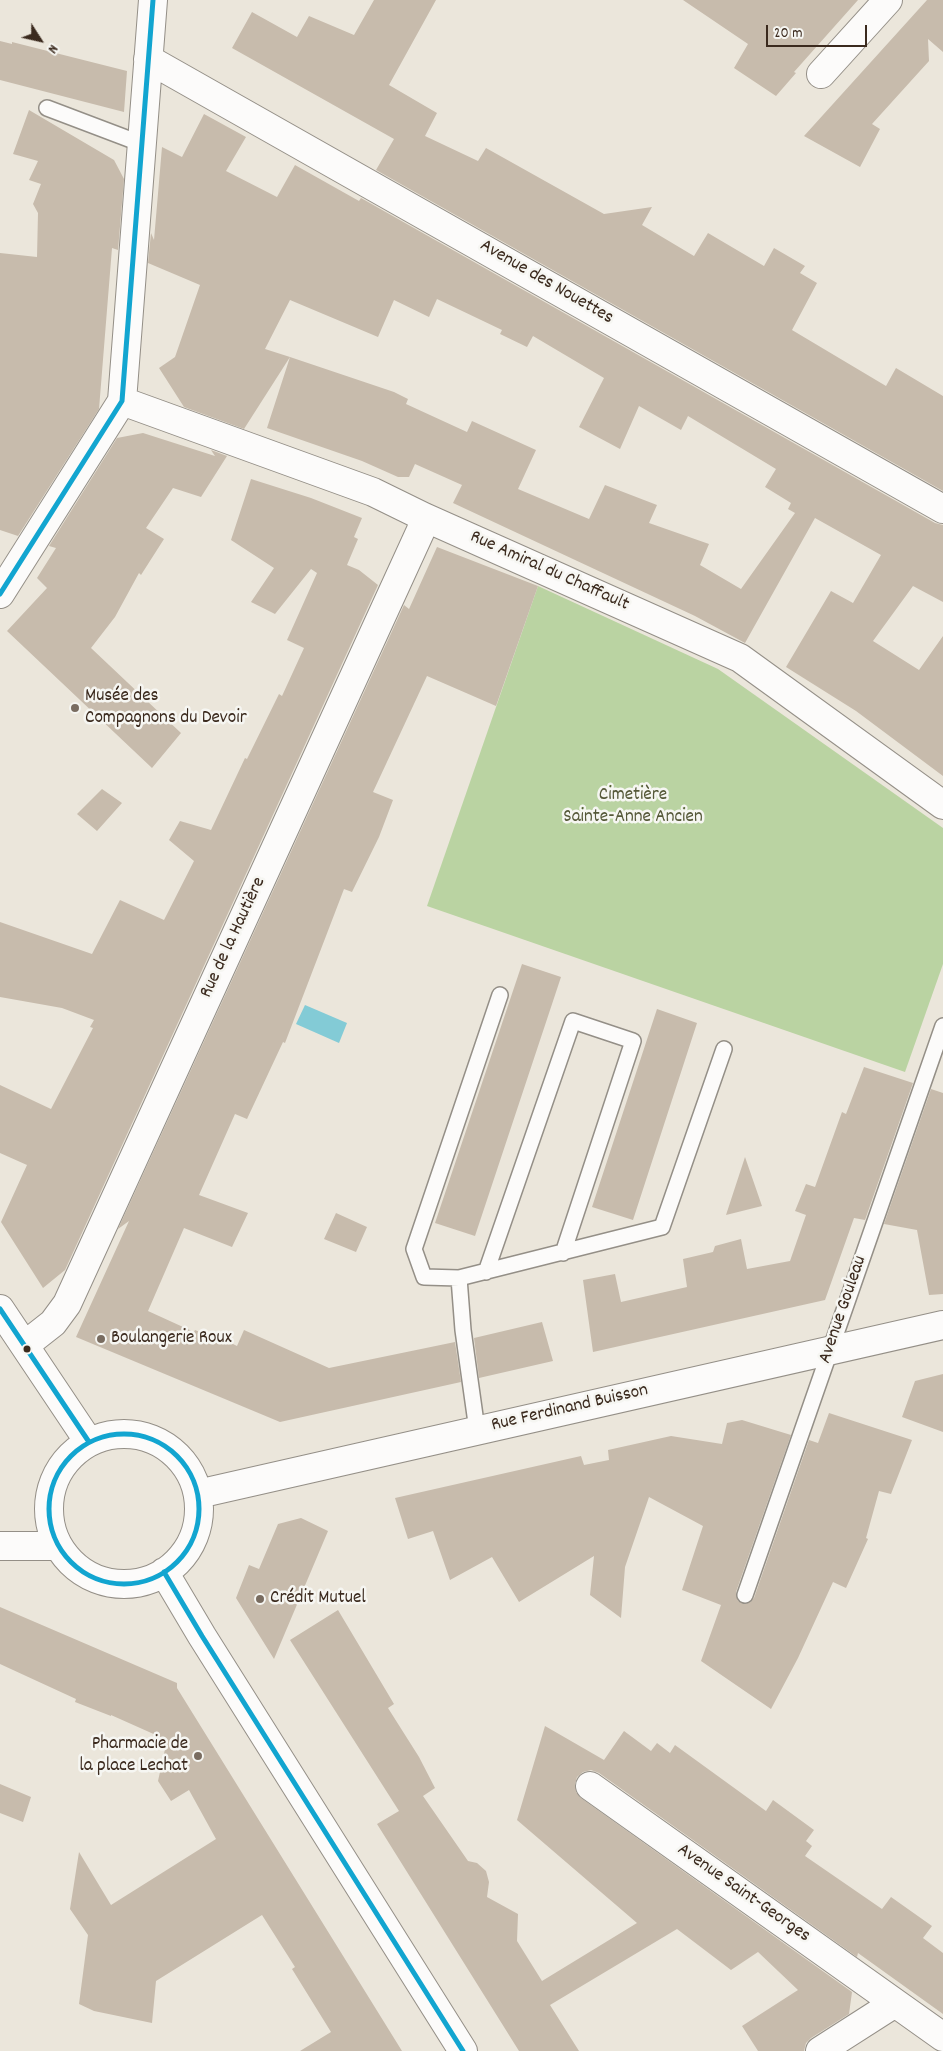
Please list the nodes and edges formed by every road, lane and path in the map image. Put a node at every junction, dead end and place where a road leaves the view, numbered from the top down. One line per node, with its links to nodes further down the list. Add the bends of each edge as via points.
1 (153, 0): 3 (street)
2 (888, 0): 4 (street)
3 (148, 59): 6 (street); 8 (street, Avenue des Nouettes)
4 (821, 74)
5 (47, 108): 6 (lane)
6 (142, 144): 7 (street)
7 (122, 401): 9 (street, Rue Amiral du Chaffault, via 373,492); 10 (street)
8 (943, 508)
9 (424, 517): 11 (street, Rue Amiral du Chaffault, via 740,658); 20 (street, Rue de la Hautière, via 421,530 67,1304 53,1323)
10 (3, 583)
11 (943, 805)
12 (500, 995): 17 (lane, via 414,1249 424,1277)
13 (943, 1026): 21 (lane, Avenue Gouleau)
14 (724, 1050): 15 (lane, via 662,1227)
15 (563, 1253): 16 (lane); 16 (lane, via 634,1041 573,1021)
16 (486, 1272): 17 (lane)
17 (459, 1278): 22 (lane)
18 (0, 1309): 20 (street)
19 (943, 1325): 21 (street, Rue Ferdinand Buisson)
20 (25, 1345): 23 (street)
21 (830, 1350): 22 (street, Rue Ferdinand Buisson); 28 (lane, Avenue Gouleau)
22 (477, 1430): 24 (street, Rue Ferdinand Buisson)
23 (89, 1442): 24 (street, via 123,1433 153,1439 169,1448 184,1463); 26 (street, via 64,1463 51,1489 48,1515)
24 (198, 1494): 27 (street, via 199,1513 192,1540 180,1559)
25 (0, 1546): 26 (street)
26 (58, 1546): 27 (street, via 79,1570 106,1583 138,1583)
27 (164, 1572): 32 (street)
28 (745, 1595)
29 (590, 1786): 30 (street, Avenue Saint-Georges)
30 (895, 2003): 31 (street, Avenue Saint-Georges); 33 (street)
31 (943, 2038)
32 (463, 2051)
33 (820, 2051)

